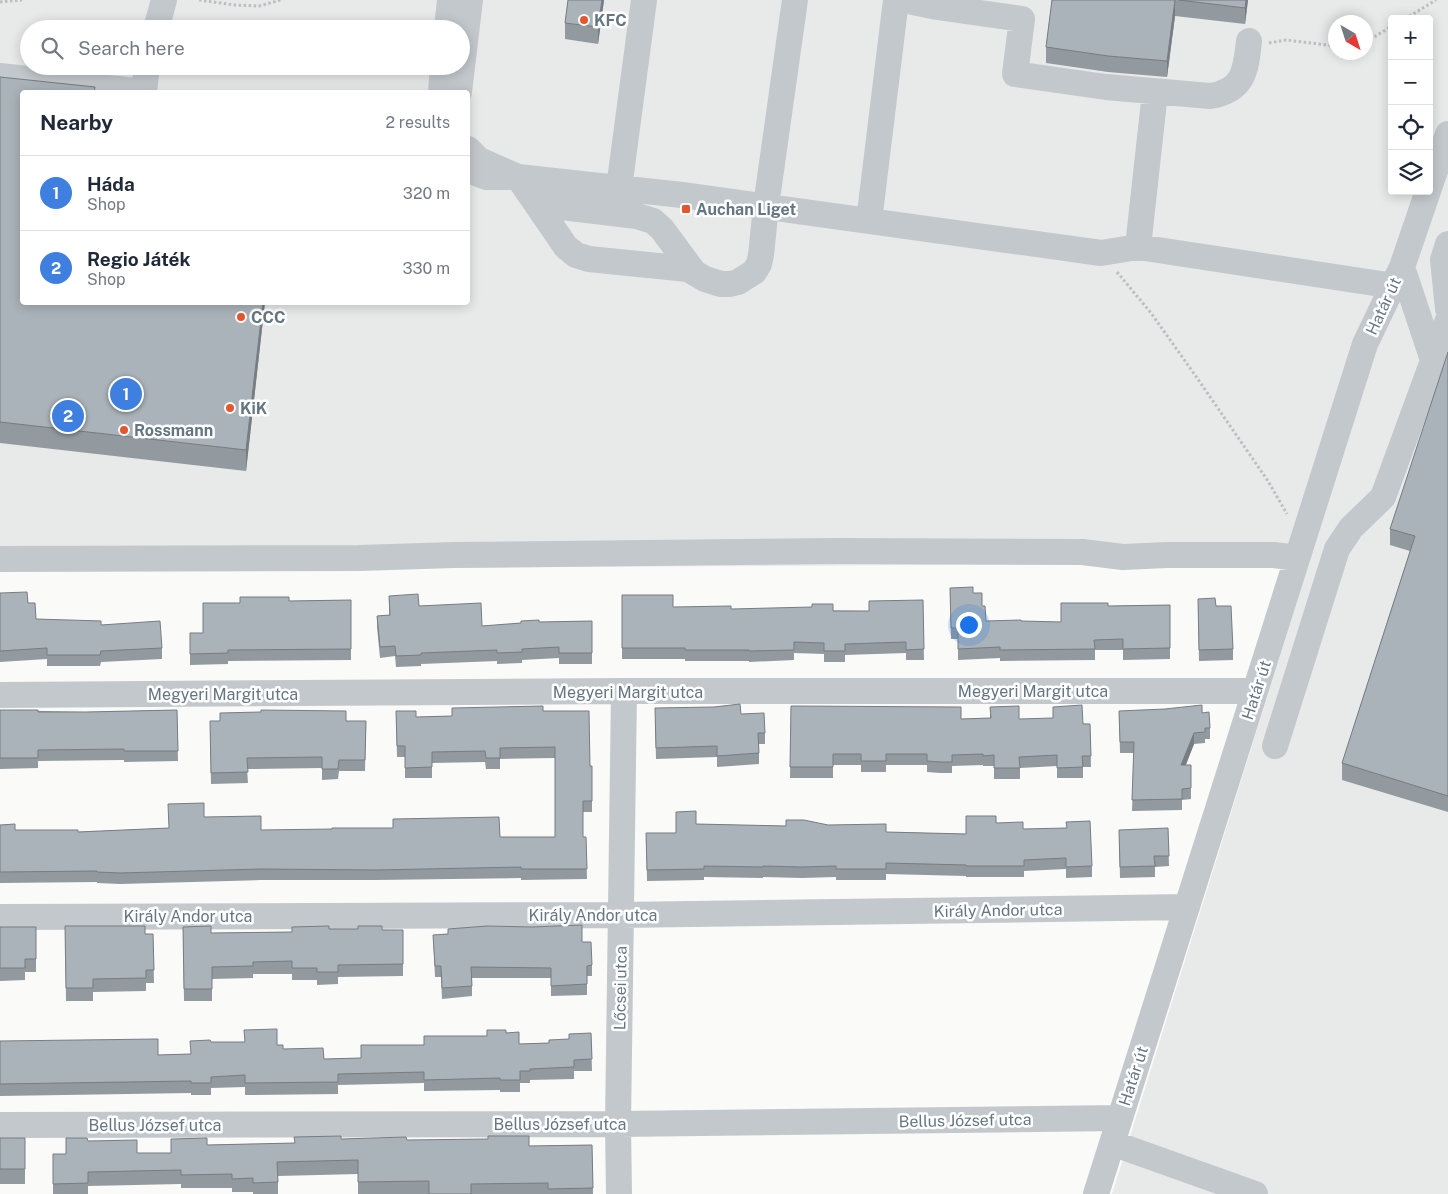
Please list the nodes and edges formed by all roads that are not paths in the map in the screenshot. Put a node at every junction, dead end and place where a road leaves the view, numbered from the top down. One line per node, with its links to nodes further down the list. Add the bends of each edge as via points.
1 (149, 0): 9 (street)
2 (164, 0): 10 (street)
3 (450, 0): 11 (street)
4 (470, 0): 12 (street)
5 (644, 0): 28 (street)
6 (796, 0): 31 (street)
7 (896, 0): 32 (street)
8 (911, 0): 22 (street, via 937,7 1022,19 1015,74)
9 (148, 20)
10 (158, 20)
11 (448, 20)
12 (468, 20)
13 (1248, 47): 22 (street, via 1241,80 1222,94)
14 (146, 75): 19 (street)
15 (442, 75): 20 (street)
16 (461, 75): 21 (street)
17 (0, 76): 18 (street)
18 (126, 90)
19 (144, 90)
20 (441, 90)
21 (459, 90)
22 (1155, 92): 34 (street)
23 (1448, 134): 27 (street, Határ út)
24 (470, 151): 26 (street, via 479,160)
25 (470, 171): 26 (street, via 486,177)
26 (518, 177): 28 (street); 30 (street)
27 (1433, 178)
28 (620, 188): 31 (street)
29 (1427, 195): 36 (street, Határ út)
30 (537, 204): 35 (street, via 637,216 653,221); 35 (street, via 566,247 576,255)
31 (766, 206): 32 (street); 35 (street, via 761,255 754,272 730,284 705,279)
32 (869, 221): 34 (street, via 1102,254)
33 (1448, 244): 37 (street, via 1443,260)
34 (1138, 247): 36 (street)
35 (693, 271)
36 (1398, 276): 39 (street); 40 (street, Határ út, via 1365,344)
37 (1448, 309)
38 (1448, 320): 39 (street)
39 (1433, 360): 45 (street, via 1383,497 1351,528 1337,549)
40 (1298, 558): 41 (street, via 1274,555 1123,557 1082,552 839,551); 43 (street, Határ út)
41 (0, 559)
42 (624, 691): 43 (street, Megyeri Margit utca); 44 (street, Megyeri Margit utca); 47 (street, Lőcsei utca)
43 (1255, 691): 46 (street, Határ út)
44 (0, 695)
45 (1275, 746)
46 (1187, 907): 47 (street, Király Andor utca); 49 (street, Határ út)
47 (620, 915): 48 (street, Király Andor utca); 50 (street, Lőcsei utca)
48 (0, 916)
49 (1120, 1118): 50 (street, Bellus József utca); 52 (street, Határ út)
50 (618, 1124): 51 (street, Bellus József utca); 53 (street, Lőcsei utca)
51 (0, 1125)
52 (1112, 1143): 54 (street, Határ út); 55 (street)
53 (619, 1194)
54 (1096, 1194)
55 (1255, 1194)

